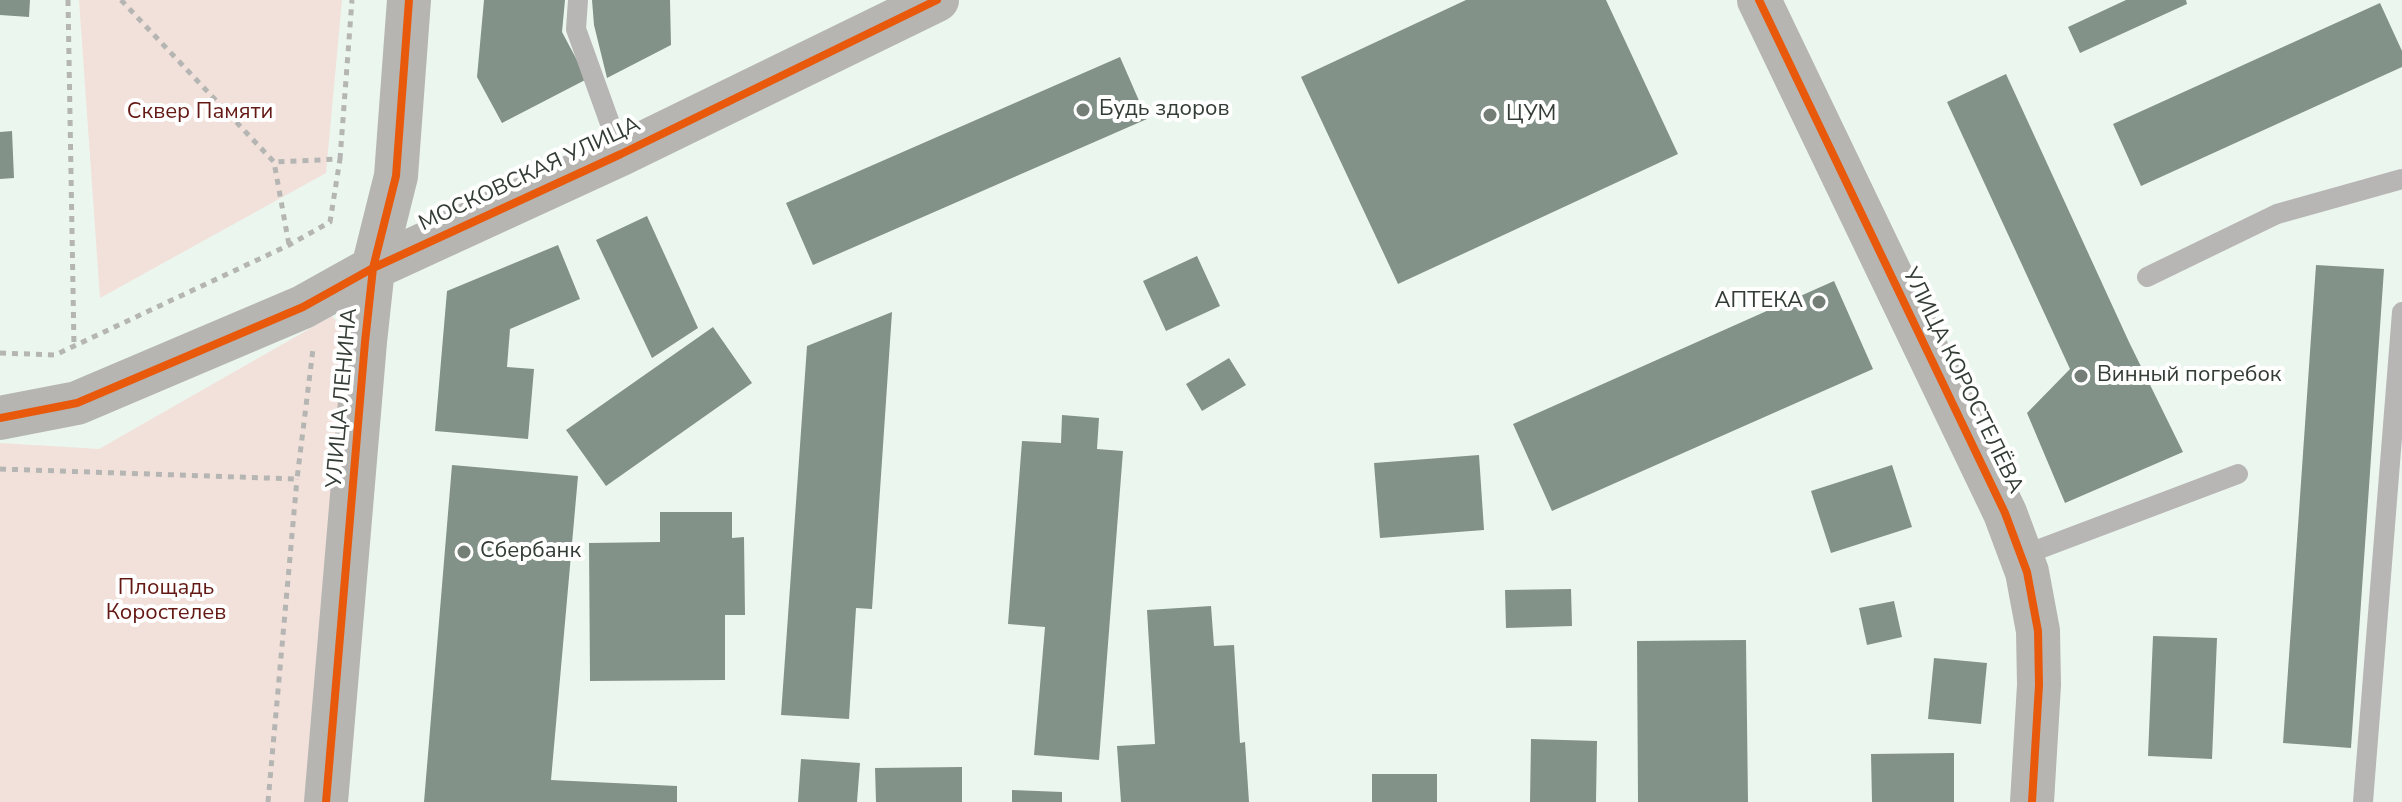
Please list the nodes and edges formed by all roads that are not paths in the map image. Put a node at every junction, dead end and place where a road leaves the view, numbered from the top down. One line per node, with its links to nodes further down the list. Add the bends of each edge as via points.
1 (409, 0): 7 (street, УЛИЦА ЛЕНИНА, via 396,176)
2 (578, 0): 5 (lane, via 576,29)
3 (937, 0): 5 (street, МОСКОВСКАЯ УЛИЦА)
4 (1759, 0): 12 (street, УЛИЦА КОРОСТЕЛЁВА)
5 (621, 154): 7 (street, МОСКОВСКАЯ УЛИЦА)
6 (2402, 179): 8 (lane, via 2277,214)
7 (373, 268): 10 (street, МОСКОВСКАЯ УЛИЦА, via 303,307 77,403); 13 (street, УЛИЦА ЛЕНИНА)
8 (2147, 277)
9 (2402, 312): 15 (lane)
10 (0, 418)
11 (2238, 474): 12 (lane)
12 (2021, 556): 14 (street, УЛИЦА КОРОСТЕЛЁВА, via 2038,631)
13 (326, 802)
14 (2032, 802)
15 (2363, 802)

